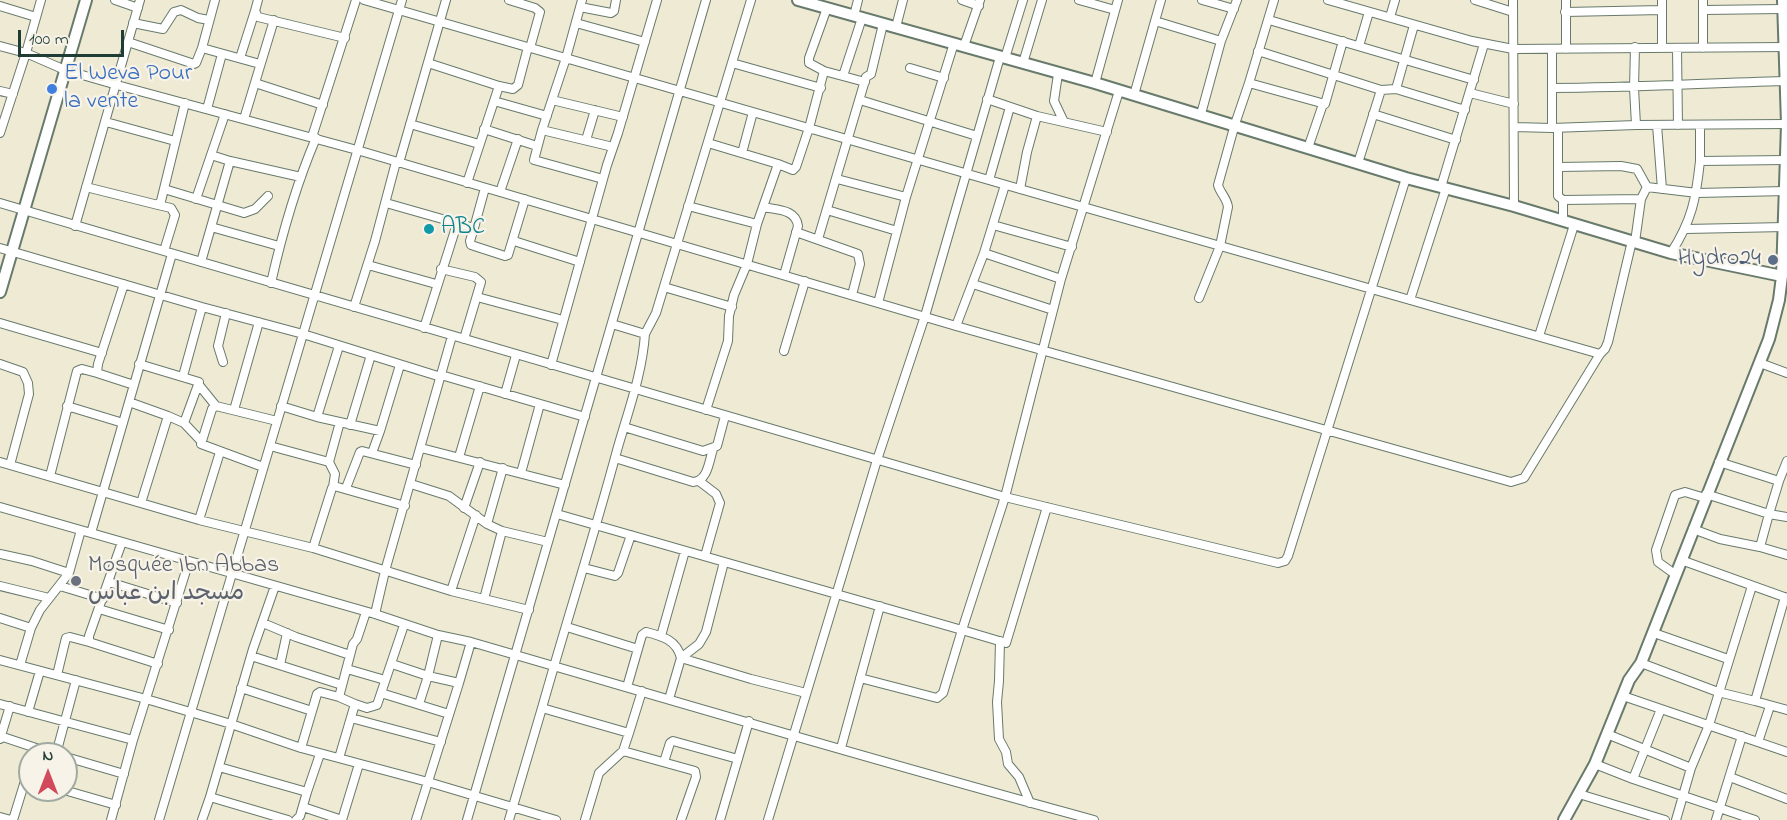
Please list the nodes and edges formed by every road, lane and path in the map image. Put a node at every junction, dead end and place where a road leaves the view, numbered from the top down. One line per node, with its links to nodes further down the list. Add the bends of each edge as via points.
1 (41, 0): 51 (street)
2 (86, 0): 95 (street)
3 (115, 0): 37 (street)
4 (215, 0): 54 (street)
5 (258, 0): 47 (street)
6 (356, 0): 64 (street)
7 (364, 0): 43 (street)
8 (402, 0): 43 (street)
9 (446, 0): 58 (street)
10 (509, 0): 34 (street)
11 (616, 0): 35 (street, via 610,13)
12 (657, 0): 68 (street)
13 (706, 0): 117 (street)
14 (751, 0): 91 (street)
15 (858, 0): 52 (street)
16 (903, 0): 63 (street)
17 (962, 0): 36 (street)
18 (1023, 0): 86 (street)
19 (1042, 0): 92 (street)
20 (1079, 0): 44 (street)
21 (1118, 0): 44 (street)
22 (1161, 0): 57 (street)
23 (1202, 0): 42 (street)
24 (1237, 0): 42 (street)
25 (1274, 0): 56 (street)
26 (1328, 0): 38 (street)
27 (1395, 0): 53 (street)
28 (1475, 0): 49 (street)
29 (1513, 0): 49 (street)
30 (1566, 0): 50 (street)
31 (1662, 0): 45 (street)
32 (1703, 0): 46 (street)
33 (806, 1): 41 (street)
34 (520, 2): 73 (street, via 540,12)
35 (580, 2): 60 (street)
36 (980, 3): 70 (street)
37 (139, 4): 59 (street)
38 (1357, 4): 48 (street)
39 (1783, 5): 46 (street); 75 (street)
40 (0, 6): 51 (street)
41 (827, 8): 52 (street); 96 (street, via 809,58 812,66)
42 (1234, 9): 65 (street)
43 (399, 10): 58 (street); 172 (street)
44 (1115, 10): 107 (street)
45 (1662, 10): 50 (street); 77 (street)
46 (1702, 10): 79 (street)
47 (255, 11): 55 (street, via 258,17); 87 (street)
48 (1369, 12): 53 (street); 72 (street)
49 (1513, 12): 80 (street)
50 (1565, 12): 82 (street)
51 (36, 17): 84 (street)
52 (858, 17): 61 (street); 99 (street)
53 (1390, 17): 62 (street)
54 (209, 20): 59 (street, via 181,10 174,12 163,29); 76 (street)
55 (274, 20): 64 (street); 93 (street)
56 (1269, 20): 66 (street); 83 (street)
57 (1155, 21): 65 (street); 121 (street)
58 (440, 22): 73 (street); 90 (street)
59 (133, 23): 67 (street)
60 (576, 23): 68 (street); 88 (street)
61 (883, 24): 63 (street); 104 (street)
62 (1414, 25): 69 (street); 89 (street)
63 (896, 27): 70 (street)
64 (345, 38): 130 (street)
65 (1221, 41): 137 (street)
66 (1343, 41): 72 (street); 98 (street)
67 (128, 42): 76 (street, via 195,64); 109 (street)
68 (645, 42): 100 (street)
69 (1484, 44): 80 (street); 102 (street)
70 (959, 45): 86 (street); 101 (street)
71 (0, 46): 84 (street)
72 (1359, 46): 89 (street)
73 (529, 47): 88 (street); 110 (street, via 518,85 513,89)
74 (1635, 47): 77 (street); 82 (street); 113 (street)
75 (1785, 47): 79 (street); 103 (street)
76 (202, 48): 85 (street)
77 (1662, 48): 78 (street)
78 (1677, 48): 79 (street); 108 (street)
79 (1702, 48)
80 (1513, 49): 81 (street); 129 (street)
81 (1552, 49): 82 (street); 112 (street)
82 (1566, 49)
83 (1258, 51): 98 (street); 105 (street)
84 (26, 53): 95 (street); 120 (street)
85 (222, 54): 87 (street); 132 (street)
86 (1003, 57): 92 (street); 122 (street)
87 (240, 58): 93 (street)
88 (566, 58): 100 (street); 123 (street)
89 (1404, 59): 102 (street); 114 (street)
90 (428, 63): 110 (street); 146 (street)
91 (732, 63): 111 (street); 127 (street)
92 (1023, 63): 97 (street)
93 (260, 64): 106 (street)
94 (910, 68): 101 (street)
95 (65, 70): 109 (street); 215 (street)
96 (824, 71): 99 (street); 111 (street)
97 (1058, 74): 107 (street); 143 (street, via 1054,101)
98 (1332, 74): 115 (street); 128 (street)
99 (843, 76): 104 (street)
100 (634, 78): 117 (street); 141 (street)
101 (944, 78): 145 (street)
102 (1474, 80): 119 (street)
103 (1785, 81): 108 (street); 148 (street)
104 (866, 82): 124 (street)
105 (1250, 82): 128 (street); 147 (street)
106 (255, 83): 130 (street); 142 (street)
107 (1095, 83): 118 (street)
108 (1678, 84): 113 (street); 151 (street)
109 (117, 85): 126 (street); 144 (street)
110 (499, 86): 125 (street)
111 (821, 88): 154 (street)
112 (1552, 88): 113 (street); 155 (street)
113 (1634, 88): 149 (street)
114 (1396, 89): 115 (street); 134 (street)
115 (1381, 90): 138 (street)
116 (0, 91): 120 (street)
117 (680, 91): 127 (street); 229 (street)
118 (1119, 91): 121 (street); 158 (street)
119 (1470, 93): 129 (street); 134 (street)
120 (13, 94): 159 (street)
121 (1134, 95): 137 (street)
122 (987, 99): 131 (street); 160 (street)
123 (552, 100): 133 (street); 139 (street)
124 (860, 100): 145 (street); 164 (street)
125 (494, 101): 139 (street); 156 (street)
126 (185, 103): 132 (street); 166 (street)
127 (721, 103): 135 (street); 167 (street)
128 (1323, 104): 171 (street)
129 (1514, 104): 153 (street)
130 (323, 105): 161 (street)
131 (1010, 107): 140 (street); 188 (street)
132 (207, 109): 136 (street)
133 (595, 110): 141 (street); 163 (street)
134 (1465, 110): 165 (street)
135 (753, 112): 154 (street); 173 (street)
136 (225, 114): 142 (street); 174 (street)
137 (1201, 114): 147 (street)
138 (1373, 114): 165 (street); 180 (street)
139 (547, 116): 157 (street)
140 (1037, 116): 143 (street); 196 (street)
141 (623, 117): 170 (street)
142 (244, 119): 161 (street)
143 (1063, 120): 158 (street)
144 (106, 122): 166 (street); 191 (street)
145 (931, 122): 160 (street); 175 (street)
146 (410, 124): 168 (street); 179 (street)
147 (1235, 124): 171 (street); 236 (street, via 1218,185 1228,202)
148 (1787, 124): 152 (street); 176 (street)
149 (1636, 125): 150 (street); 155 (street)
150 (1657, 125): 151 (street); 197 (street)
151 (1678, 125): 152 (street)
152 (1700, 126): 178 (street)
153 (1514, 127): 155 (street); 212 (street)
154 (809, 128): 164 (street); 181 (street, via 796,167 789,170)
155 (1555, 128): 182 (street)
156 (484, 129): 162 (street); 168 (street)
157 (542, 130): 163 (street); 169 (street)
158 (1107, 132): 214 (street)
159 (0, 133)
160 (976, 136): 183 (street)
161 (314, 138): 172 (street); 184 (street)
162 (518, 139): 169 (street); 199 (street)
163 (586, 140): 170 (street)
164 (849, 140): 175 (street); 187 (street)
165 (1456, 140): 192 (street)
166 (175, 141): 195 (street)
167 (708, 143): 173 (street); 211 (street)
168 (479, 144): 189 (street)
169 (537, 146): 186 (street, via 534,160)
170 (613, 147): 186 (street)
171 (1308, 148): 180 (street)
172 (357, 150): 179 (street); 262 (street)
173 (742, 153): 181 (street)
174 (210, 155): 177 (street); 203 (street)
175 (918, 159): 183 (street); 202 (street)
176 (1786, 160): 178 (street); 198 (street)
177 (230, 161): 184 (street); 210 (street)
178 (1700, 161): 200 (street)
179 (397, 162): 189 (street); 208 (street)
180 (1358, 163): 185 (street)
181 (778, 164): 213 (street)
182 (1559, 167): 193 (street, via 1628,166 1637,169); 205 (street, via 1558,196)
183 (965, 173): 188 (street); 273 (street)
184 (301, 177): 235 (street)
185 (1406, 178): 192 (street); 258 (street)
186 (603, 179): 217 (street)
187 (837, 179): 202 (street); 216 (street)
188 (988, 180): 190 (street)
189 (467, 183): 194 (street)
190 (1005, 185): 196 (street); 221 (street)
191 (86, 186): 209 (street); 223 (street)
192 (1444, 187): 212 (street); 265 (street)
193 (1647, 187): 197 (street); 206 (street)
194 (485, 188): 199 (street); 226 (street)
195 (164, 189): 203 (street); 209 (street)
196 (1020, 189): 214 (street)
197 (1662, 189): 200 (street)
198 (1786, 191): 200 (street); 225 (street)
199 (500, 192): 204 (street)
200 (1697, 193): 227 (street)
201 (268, 196): 210 (street, via 255,209 244,213)
202 (906, 197): 228 (street)
203 (196, 198): 210 (street)
204 (525, 199): 217 (street); 232 (street)
205 (1563, 200): 206 (street); 218 (street)
206 (1641, 200): 233 (street)
207 (0, 203): 215 (street)
208 (386, 203): 219 (street); 247 (street)
209 (158, 204): 240 (street, via 171,208 175,214)
210 (217, 205): 224 (street)
211 (688, 206): 220 (street); 234 (street)
212 (1514, 206): 218 (street)
213 (763, 207): 220 (street); 230 (street, via 791,213 798,220)
214 (1084, 207): 236 (street); 237 (street)
215 (24, 209): 223 (street); 239 (street)
216 (827, 210): 228 (street); 231 (street)
217 (592, 219): 229 (street); 245 (street)
218 (1563, 221): 222 (street)
219 (457, 224): 226 (street); 248 (street)
220 (757, 224): 246 (street)
221 (993, 225): 237 (street); 241 (street)
222 (1574, 225): 233 (street); 283 (street)
223 (75, 226): 240 (street)
224 (211, 226): 235 (street); 244 (street)
225 (1785, 227): 227 (street); 243 (street)
226 (474, 228): 232 (street, via 472,246 505,256 510,254)
227 (1686, 229): 242 (street)
228 (897, 231): 267 (street)
229 (639, 232): 234 (street); 277 (street)
230 (796, 232): 231 (street); 249 (street)
231 (818, 240): 261 (street, via 858,254 860,264)
232 (513, 242): 245 (street)
233 (1633, 242): 242 (street); 289 (street, via 1608,342)
234 (676, 243): 246 (street); 257 (street)
235 (279, 246): 253 (street)
236 (1220, 246): 258 (street); 264 (street)
237 (1072, 247): 251 (street)
238 (0, 248): 239 (street)
239 (12, 251): 254 (street); 259 (street)
240 (168, 253): 244 (street); 260 (street)
241 (984, 253): 251 (street); 256 (street)
242 (1671, 253): 250 (street)
243 (1785, 261): 250 (street)
244 (201, 262): 253 (street)
245 (580, 262): 274 (street)
246 (747, 264): 249 (street); 270 (street)
247 (368, 265): 255 (street); 269 (street)
248 (441, 269): 255 (street); 263 (street, via 479,279)
249 (784, 275): 252 (street)
250 (1785, 276): 266 (street)
251 (1061, 279): 271 (street)
252 (805, 281): 261 (street); 287 (street)
253 (271, 283): 262 (street)
254 (124, 284): 260 (street); 288 (street)
255 (436, 284): 279 (street)
256 (973, 284): 271 (street); 278 (street)
257 (664, 287): 270 (street); 281 (street)
258 (1371, 289): 265 (street); 325 (street)
259 (0, 292)
260 (160, 295): 268 (street); 295 (street)
261 (852, 295): 267 (street)
262 (314, 296): 269 (street); 280 (street)
263 (477, 297): 274 (street); 284 (street)
264 (1198, 298)
265 (1410, 300): 283 (street)
266 (1783, 301): 293 (street)
267 (878, 303): 273 (street)
268 (202, 307): 272 (street); 300 (street)
269 (354, 307): 279 (street)
270 (732, 307): 314 (street, via 728,341)
271 (1053, 310): 286 (street)
272 (226, 313): 275 (street); 292 (street, via 218,346)
273 (925, 316): 278 (street); 335 (street)
274 (563, 320): 297 (street)
275 (259, 322): 280 (street); 313 (street)
276 (0, 323): 288 (street)
277 (612, 324): 281 (street); 302 (street)
278 (956, 326): 286 (street)
279 (424, 328): 282 (street)
280 (303, 334): 285 (street); 312 (street)
281 (645, 334): 306 (street)
282 (452, 336): 284 (street); 301 (street)
283 (1539, 336): 289 (street)
284 (464, 339): 291 (street)
285 (339, 346): 290 (street); 317 (street)
286 (1043, 350): 325 (street); 355 (street)
287 (784, 351)
288 (102, 353): 298 (street)
289 (1600, 354): 325 (street, via 1519,481)
290 (370, 355): 296 (street); 323 (street)
291 (516, 355): 297 (street); 307 (street)
292 (223, 362)
293 (1760, 363): 299 (street); 340 (street)
294 (0, 364): 341 (street, via 23,372 29,389)
295 (139, 364): 300 (street); 303 (street)
296 (400, 365): 301 (street); 326 (street)
297 (551, 365): 302 (street)
298 (97, 373): 303 (street); 310 (street, via 77,370)
299 (1787, 373)
300 (183, 376): 304 (street, via 197,380)
301 (441, 376): 305 (street); 329 (street)
302 (596, 378): 306 (street); 318 (street)
303 (134, 385): 308 (street)
304 (199, 385): 311 (street); 322 (street)
305 (480, 386): 307 (street); 333 (street)
306 (636, 390): 314 (street); 324 (street)
307 (505, 394): 309 (street)
308 (129, 402): 315 (street); 321 (street)
309 (540, 404): 318 (street); 346 (street)
310 (67, 406): 321 (street); 347 (street)
311 (216, 406): 313 (street); 327 (street)
312 (281, 406): 317 (street); 319 (street)
313 (234, 410): 319 (street)
314 (706, 410): 316 (street)
315 (168, 416): 322 (street); 357 (street)
316 (725, 416): 330 (street); 335 (street)
317 (317, 417): 320 (street)
318 (585, 417): 351 (street)
319 (277, 421): 328 (street)
320 (340, 422): 323 (street); 338 (street)
321 (123, 423): 354 (street)
322 (184, 423): 327 (street)
323 (350, 425): 326 (street)
324 (624, 427): 330 (street, via 703,451); 334 (street)
325 (1327, 431): 360 (street, via 1288,556 1282,562)
326 (380, 432): 332 (street)
327 (201, 441): 331 (street, via 203,446)
328 (270, 446): 338 (street); 343 (street)
329 (421, 448): 333 (street); 342 (street)
330 (713, 449): 348 (street, via 704,478)
331 (219, 452): 343 (street); 366 (street)
332 (372, 453): 342 (street); 353 (street, via 360,452)
333 (459, 457): 339 (street)
334 (615, 458): 348 (street); 368 (street)
335 (877, 460): 355 (street); 397 (street)
336 (1787, 461): 345 (street)
337 (0, 462): 341 (street)
338 (329, 462): 352 (street, via 335,474)
339 (480, 462): 344 (street); 361 (street)
340 (1719, 462): 349 (street); 356 (street)
341 (10, 465): 347 (street)
342 (416, 465): 350 (street)
343 (263, 466): 371 (street)
344 (503, 468): 346 (street); 367 (street)
345 (1784, 472): 349 (street)
346 (521, 473): 351 (street)
347 (50, 476): 354 (street)
348 (699, 481): 382 (street, via 716,494 720,503)
349 (1779, 481): 362 (street)
350 (411, 484): 358 (street); 361 (street, via 449,496)
351 (565, 485): 363 (street)
352 (333, 487): 353 (street); 378 (street)
353 (346, 488): 358 (street)
354 (103, 492): 357 (street); 373 (street)
355 (1005, 496): 360 (street); 413 (street)
356 (1706, 496): 362 (street); 369 (street); 390 (street, via 1685,492 1675,495 1656,550 1658,562)
357 (141, 503): 366 (street)
358 (405, 506): 387 (street)
359 (0, 507): 370 (street)
360 (1047, 507): 418 (street, via 1006,643)
361 (464, 508): 364 (street)
362 (1769, 513): 365 (street); 377 (street)
363 (556, 514): 368 (street); 376 (street)
364 (476, 515): 367 (street); 396 (street)
365 (1787, 517)
366 (199, 520): 371 (street)
367 (487, 524): 372 (street)
368 (597, 525): 374 (street); 386 (street)
369 (1693, 529): 377 (street); 384 (street)
370 (81, 530): 373 (street); 388 (street)
371 (244, 530): 378 (street); 389 (street)
372 (502, 531): 376 (street); 401 (street)
373 (92, 533): 375 (street)
374 (631, 535): 379 (street); 386 (street, via 615,576)
375 (122, 542): 383 (street); 391 (street)
376 (548, 542): 405 (street)
377 (1760, 547): 381 (street)
378 (312, 548): 387 (street)
379 (686, 551): 382 (street); 417 (street)
380 (0, 554): 388 (street)
381 (1787, 555)
382 (705, 556): 385 (street)
383 (189, 561): 389 (street); 402 (street)
384 (1681, 561): 390 (street); 395 (street)
385 (724, 562): 397 (street); 425 (street, via 706,632 699,644)
386 (584, 568): 410 (street)
387 (385, 571): 396 (street); 406 (street)
388 (69, 573): 393 (street)
389 (232, 573): 394 (street); 464 (street)
390 (1676, 575): 415 (street)
391 (109, 582): 400 (street); 402 (street)
392 (0, 586): 399 (street)
393 (60, 586): 399 (street); 400 (street)
394 (275, 586): 406 (street); 408 (street)
395 (1752, 586): 398 (street); 426 (street)
396 (451, 591): 401 (street)
397 (837, 593): 403 (street); 448 (street)
398 (1786, 597): 453 (street)
399 (49, 598): 411 (street)
400 (103, 599): 404 (street)
401 (484, 599): 405 (street)
402 (177, 603): 412 (street)
403 (880, 606): 413 (street); 438 (street)
404 (99, 609): 412 (street); 419 (street)
405 (529, 610): 423 (street)
406 (370, 613): 409 (street); 422 (street)
407 (0, 618): 411 (street)
408 (263, 623): 414 (street); 424 (street)
409 (404, 625): 416 (street); 430 (street)
410 (567, 627): 421 (street); 433 (street)
411 (31, 628): 431 (street)
412 (169, 630): 429 (street)
413 (962, 630): 418 (street); 438 (street, via 937,698)
414 (287, 633): 422 (street); 432 (street)
415 (1654, 633): 426 (street); 428 (street)
416 (438, 635): 420 (street); 437 (street)
417 (661, 636): 421 (street, via 643,633); 425 (street, via 679,648)
418 (1000, 641): 507 (street, via 999,739)
419 (89, 642): 429 (street); 436 (street, via 66,638)
420 (471, 642): 423 (street); 441 (street)
421 (638, 649): 443 (street)
422 (350, 655): 434 (street)
423 (516, 655): 433 (street); 502 (street)
424 (252, 656): 432 (street); 444 (street)
425 (681, 658): 448 (street); 452 (street)
426 (1728, 658): 446 (street)
427 (0, 660): 431 (street)
428 (1641, 663): 446 (street); 449 (street)
429 (159, 664): 451 (street)
430 (392, 664): 437 (street); 440 (street)
431 (20, 665): 435 (street)
432 (280, 665): 442 (street)
433 (554, 666): 443 (street); 459 (street)
434 (347, 669): 440 (street); 442 (street)
435 (40, 671): 436 (street); 462 (street)
436 (57, 675): 439 (street)
437 (429, 675): 441 (street); 456 (street)
438 (860, 678): 482 (street)
439 (76, 680): 451 (street); 468 (street)
440 (385, 680): 447 (street)
441 (459, 683): 465 (street)
442 (342, 685): 450 (street)
443 (627, 687): 445 (street)
444 (241, 688): 463 (street); 469 (street)
445 (642, 691): 452 (street); 471 (street)
446 (1718, 692): 453 (street); 470 (street)
447 (381, 693): 455 (street, via 372,708); 456 (street)
448 (806, 693): 472 (street)
449 (1623, 696): 460 (street); 473 (street)
450 (339, 697): 455 (street); 463 (street, via 320,692)
451 (146, 699): 464 (street); 476 (street)
452 (669, 699): 467 (street)
453 (1755, 701): 458 (street)
454 (0, 704): 457 (street)
455 (355, 704): 466 (street)
456 (419, 704): 465 (street)
457 (9, 706): 462 (street); 475 (street)
458 (1770, 706): 461 (street); 479 (street)
459 (542, 708): 471 (street); 510 (street)
460 (1661, 709): 470 (street); 483 (street)
461 (1787, 710)
462 (28, 711): 468 (street)
463 (312, 711): 481 (street)
464 (190, 713): 469 (street); 516 (street)
465 (449, 714): 478 (street)
466 (351, 717): 478 (street); 487 (street)
467 (748, 721): 472 (street); 488 (street)
468 (65, 722): 476 (street); 477 (street)
469 (231, 724): 481 (street); 493 (street)
470 (1709, 725): 474 (street); 494 (street)
471 (629, 733): 484 (street)
472 (794, 735): 482 (street); 527 (street)
473 (1607, 735): 483 (street); 492 (street)
474 (1742, 736): 479 (street); 496 (street)
475 (0, 737): 480 (street)
476 (133, 740): 495 (street)
477 (59, 742)
478 (441, 742): 498 (street)
479 (1758, 742): 485 (street)
480 (18, 743)
481 (301, 748): 486 (street)
482 (841, 748): 507 (street)
483 (1645, 749): 494 (street); 497 (street)
484 (623, 751): 490 (street); 524 (street, via 599,773)
485 (1787, 752)
486 (320, 754): 487 (street); 499 (street)
487 (339, 758): 491 (street)
488 (738, 759): 490 (street, via 673,741); 526 (street)
489 (78, 761): 495 (street)
490 (664, 762): 525 (street, via 696,773)
491 (359, 764): 498 (street); 519 (street)
492 (1595, 764): 497 (street); 501 (street)
493 (219, 767): 499 (street); 504 (street)
494 (1691, 768): 503 (street)
495 (124, 774): 508 (street)
496 (1730, 777): 505 (street); 511 (street)
497 (1633, 779): 503 (street)
498 (428, 782): 502 (street); 520 (street)
499 (307, 792): 509 (street)
500 (78, 794): 508 (street)
501 (1580, 794): 529 (street); 530 (street)
502 (475, 796): 510 (street); 521 (street)
503 (1683, 796): 511 (street); 531 (street)
504 (210, 797): 513 (street); 517 (street)
505 (1787, 799)
506 (18, 802): 514 (street)
507 (1030, 803): 528 (street)
508 (116, 805): 515 (street)
509 (303, 807): 518 (street); 519 (street)
510 (513, 807): 522 (street); 523 (street)
511 (1719, 809): 532 (street); 533 (street)
512 (0, 817): 514 (street)
513 (282, 819)
514 (12, 820)
515 (111, 820)
516 (159, 820)
517 (202, 820)
518 (296, 820)
519 (342, 820)
520 (416, 820)
521 (467, 820)
522 (509, 820)
523 (556, 820)
524 (585, 820)
525 (681, 820)
526 (720, 820)
527 (768, 820)
528 (1094, 820)
529 (1564, 820)
530 (1665, 820)
531 (1676, 820)
532 (1716, 820)
533 (1755, 820)

